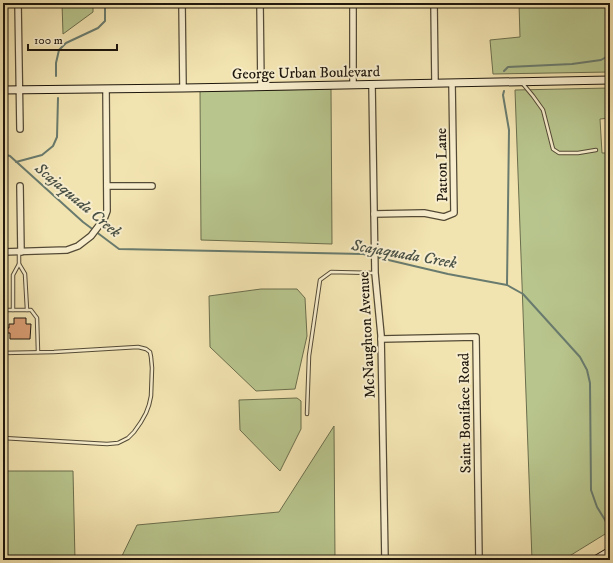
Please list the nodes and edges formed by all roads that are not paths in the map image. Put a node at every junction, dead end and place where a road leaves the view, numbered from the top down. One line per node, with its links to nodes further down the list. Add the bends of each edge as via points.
1 (18, 3): 16 (street)
2 (182, 3): 13 (street)
3 (260, 3): 12 (street)
4 (352, 3): 10 (street)
5 (434, 3): 8 (street)
6 (610, 80): 7 (street, George Urban Boulevard)
7 (522, 82): 9 (street, George Urban Boulevard); 18 (lane, via 543,110 553,149 559,153)
8 (435, 83): 9 (street, George Urban Boulevard); 11 (street, George Urban Boulevard)
9 (452, 83): 22 (street, Patton Lane, via 454,213 444,217 424,214)
10 (353, 85): 11 (street, George Urban Boulevard); 12 (street, George Urban Boulevard)
11 (372, 85): 22 (street, McNaughton Avenue)
12 (261, 87): 13 (street, George Urban Boulevard)
13 (182, 88): 14 (street, George Urban Boulevard)
14 (106, 89): 16 (street, George Urban Boulevard); 20 (street)
15 (3, 90): 16 (street, George Urban Boulevard)
16 (19, 90): 17 (street)
17 (20, 129)
18 (596, 150)
19 (20, 186): 24 (street)
20 (107, 186): 21 (street); 24 (street, via 107,211 103,221 91,236 78,246 67,250)
21 (152, 186)
22 (374, 214): 26 (street, McNaughton Avenue)
23 (3, 252): 24 (street)
24 (20, 252): 25 (lane)
25 (19, 264): 27 (lane, via 13,275); 28 (lane, via 25,274)
26 (375, 273): 30 (street, McNaughton Avenue); 33 (lane, via 331,272 320,280 309,356)
27 (13, 310): 28 (lane); 29 (lane)
28 (27, 310): 31 (lane, via 31,310 37,318)
29 (3, 312)
30 (381, 339): 36 (street, McNaughton Avenue); 37 (street, Saint Boniface Road, via 476,337)
31 (38, 352): 32 (lane); 34 (lane, via 138,347 146,349 152,357 151,396 146,414 134,432 118,443 92,444)
32 (3, 353)
33 (307, 414)
34 (3, 438)
35 (610, 551): 38 (street)
36 (385, 560)
37 (479, 560)
38 (595, 560)

